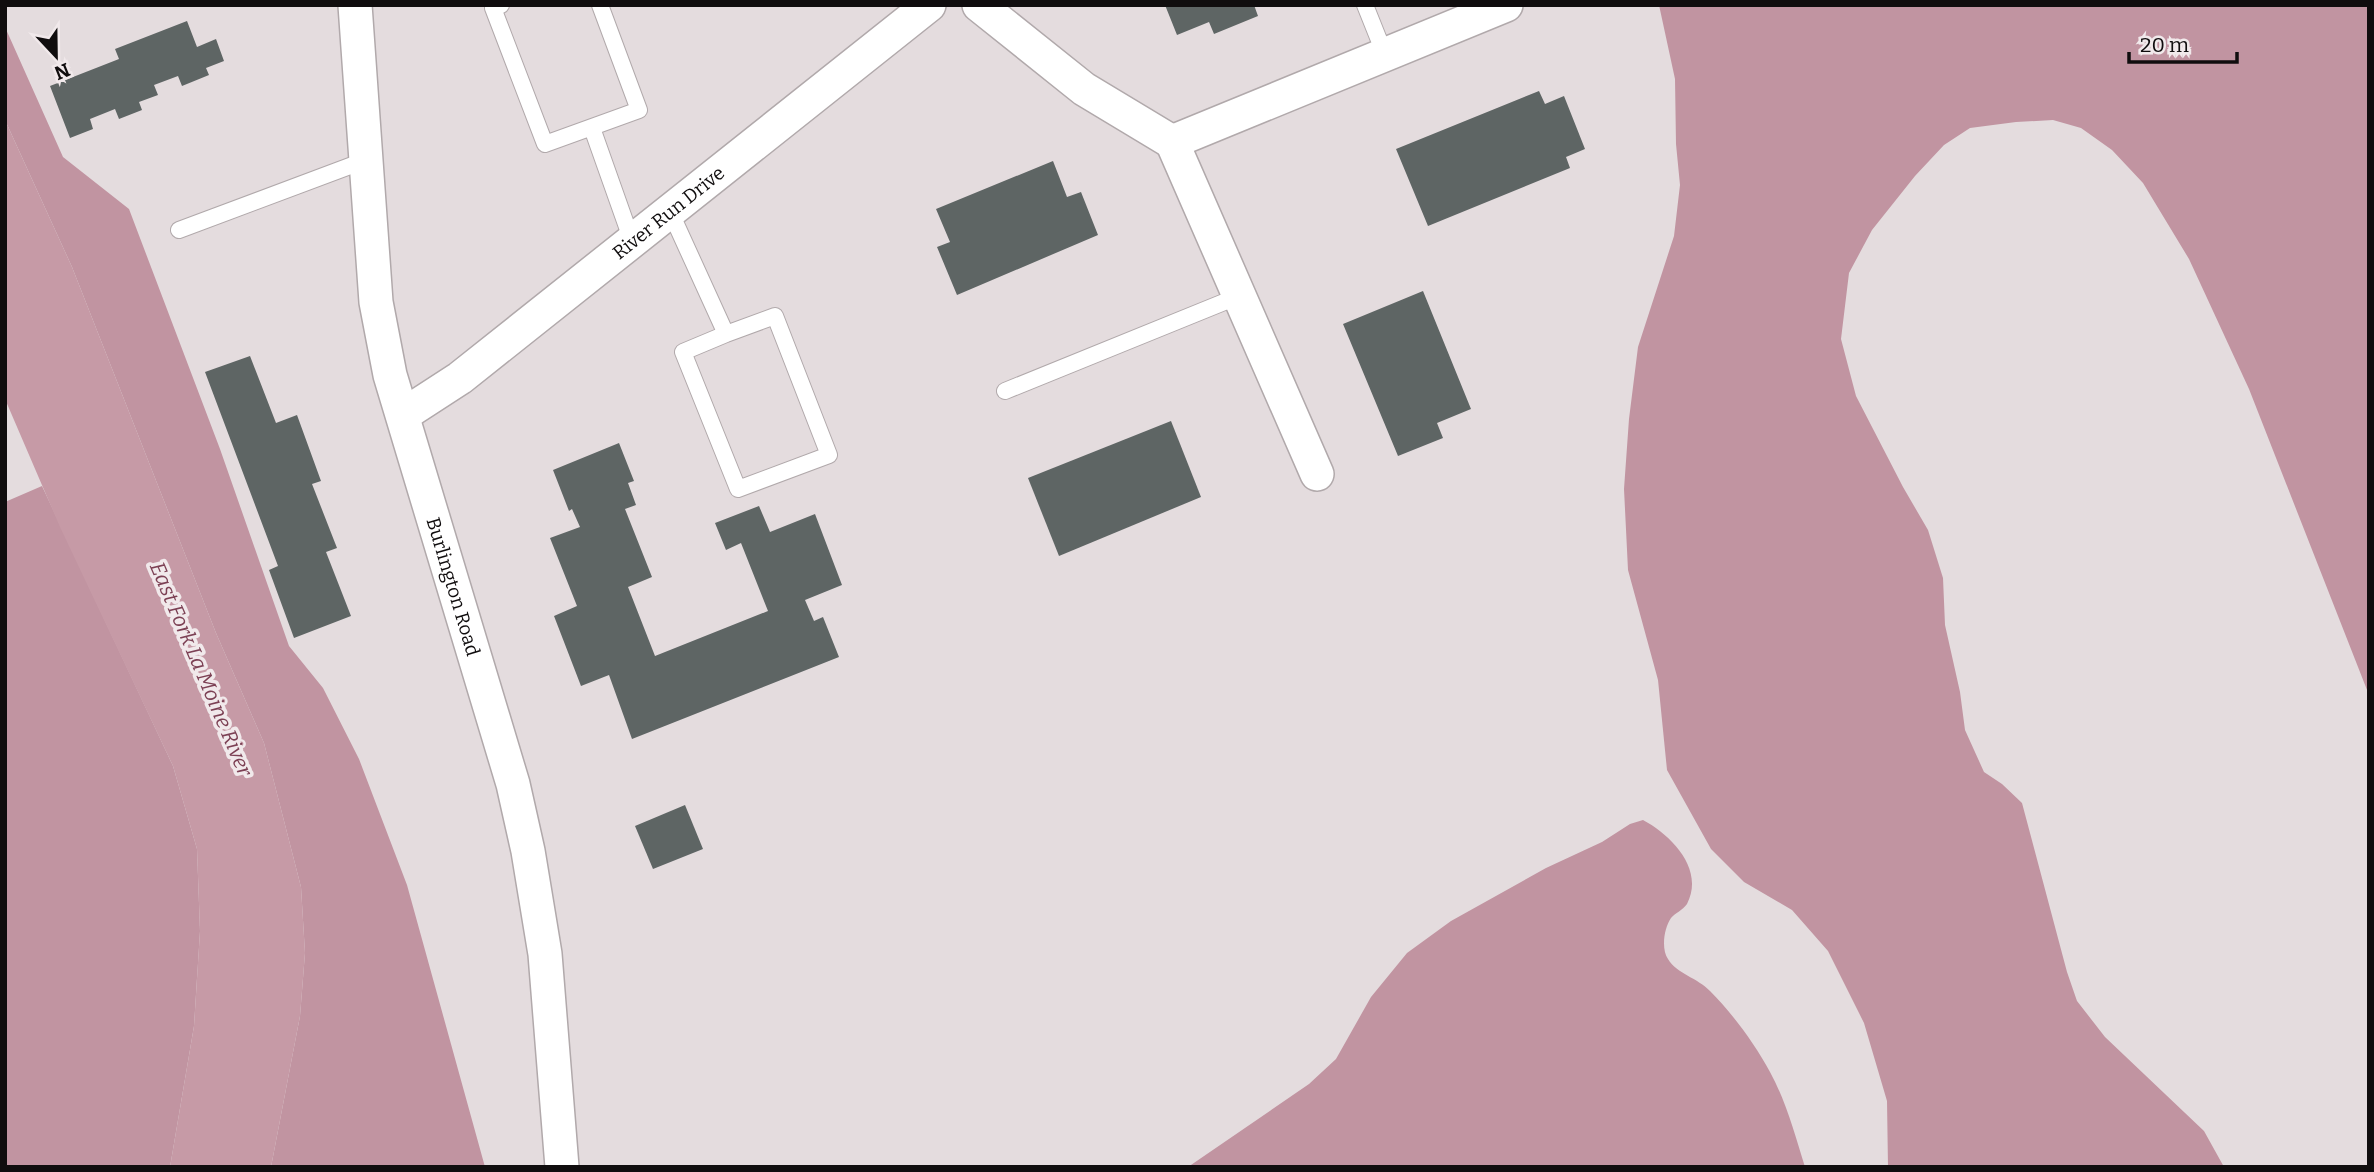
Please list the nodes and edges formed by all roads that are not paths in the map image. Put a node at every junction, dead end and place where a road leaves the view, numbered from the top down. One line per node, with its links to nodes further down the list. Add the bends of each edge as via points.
1 (355, 5): 11 (street, Burlington Road)
2 (501, 5): 9 (lane, via 493,8 545,144)
3 (600, 5): 9 (lane, via 639,110)
4 (929, 5): 12 (street, River Run Drive)
5 (979, 5): 10 (street, via 1084,89)
6 (1365, 5): 8 (lane)
7 (1506, 5): 8 (street)
8 (1385, 55): 10 (street)
9 (592, 128): 14 (lane)
10 (1172, 142): 15 (street)
11 (366, 160): 13 (lane); 18 (street, Burlington Road, via 376,302)
12 (670, 211): 14 (street, River Run Drive); 16 (lane)
13 (179, 230)
14 (632, 241): 18 (street, River Run Drive, via 460,378)
15 (1239, 296): 17 (lane); 19 (street)
16 (726, 334): 16 (lane, via 682,352 738,489 829,456 775,316)
17 (1005, 391)
18 (403, 415): 20 (street, Burlington Road, via 513,785 528,852 549,988)
19 (1317, 474)
20 (562, 1167)

